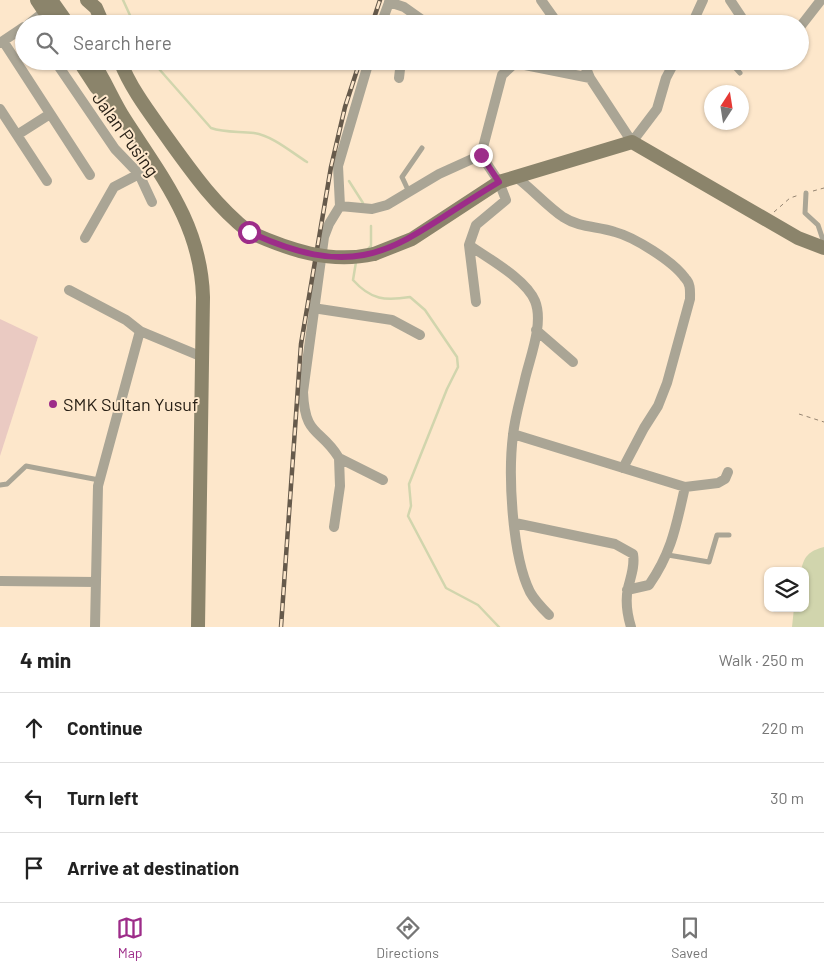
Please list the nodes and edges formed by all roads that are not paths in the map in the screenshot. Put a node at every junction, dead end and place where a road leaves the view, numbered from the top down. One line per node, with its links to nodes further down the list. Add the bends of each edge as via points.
1 (37, 0): 8 (street)
2 (87, 0): 9 (street)
3 (542, 0): 12 (street)
4 (703, 0): 13 (street)
5 (730, 0): 14 (street)
6 (821, 0): 15 (street)
7 (389, 1): 10 (street); 11 (street)
8 (52, 8)
9 (99, 15)
10 (384, 15)
11 (415, 15)
12 (552, 15)
13 (696, 15)
14 (740, 15)
15 (809, 16)
16 (15, 33): 17 (street)
17 (2, 42): 18 (street)
18 (15, 62)
19 (21, 70): 36 (street)
20 (61, 70): 41 (street, Jalan Pusing, via 115,149)
21 (85, 70): 34 (street)
22 (98, 70): 34 (street)
23 (124, 70): 45 (street, bridge, via 196,179 224,211 249,232 283,247 341,258 374,254 412,239)
24 (366, 70): 49 (street, via 338,166)
25 (400, 70): 32 (street)
26 (507, 70): 40 (street, via 502,74)
27 (550, 70): 33 (street)
28 (587, 70): 33 (street)
29 (670, 70): 38 (street, via 657,108)
30 (737, 70): 31 (lane)
31 (740, 73)
32 (399, 78)
33 (590, 78): 38 (street)
34 (117, 108): 60 (street, via 169,187 191,233 202,278)
35 (0, 109): 37 (street)
36 (50, 114): 37 (street); 42 (street)
37 (18, 135): 44 (street)
38 (632, 142): 43 (street); 53 (street, via 798,238)
39 (422, 148): 46 (lane, via 402,177)
40 (481, 155): 45 (street); 46 (street)
41 (138, 174): 48 (street, Jalan Pusing); 50 (street, via 114,187)
42 (90, 175)
43 (516, 177): 45 (street); 64 (street, via 563,217 585,227 613,231 637,242 675,268 690,287 690,299 667,383 658,406)
44 (47, 181)
45 (499, 182): 52 (street, via 506,200 476,225)
46 (409, 192): 49 (street, via 387,205 372,209)
47 (806, 193): 51 (lane, via 805,214 818,226)
48 (152, 202)
49 (340, 206): 56 (street, via 324,237)
50 (85, 238)
51 (824, 243)
52 (469, 245): 55 (street); 57 (street, via 506,270 531,293 538,312)
53 (824, 248)
54 (69, 290): 58 (street, via 126,320)
55 (476, 302)
56 (314, 308): 59 (street, via 392,320); 63 (street, via 303,392 304,411 309,425)
57 (536, 330): 61 (street); 62 (street)
58 (140, 331): 60 (street); 66 (street)
59 (420, 335)
60 (200, 356): 79 (street)
61 (573, 362)
62 (512, 434): 64 (street); 70 (street, via 510,495)
63 (339, 458): 67 (street); 71 (street, via 340,486)
64 (623, 468): 69 (street)
65 (728, 472): 69 (street, via 718,484)
66 (100, 480): 68 (lane, via 26,466 7,484); 75 (street)
67 (383, 480)
68 (0, 485)
69 (686, 487): 73 (street)
70 (514, 523): 76 (street, via 626,548 634,554 635,563); 77 (street, via 522,570 536,603)
71 (334, 527)
72 (729, 535): 73 (lane, via 717,535 709,562)
73 (668, 555): 76 (street, via 649,585)
74 (0, 580): 75 (street)
75 (96, 582): 78 (street)
76 (627, 590): 80 (street, via 626,611)
77 (549, 615)
78 (95, 627)
79 (198, 627)
80 (631, 627)

